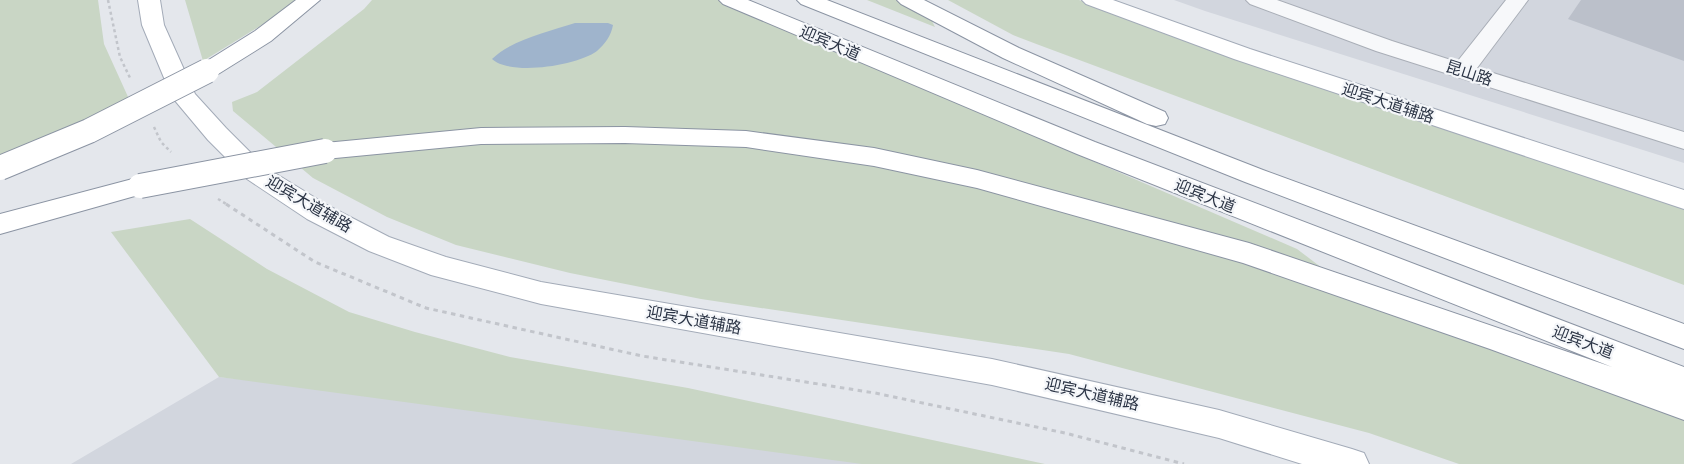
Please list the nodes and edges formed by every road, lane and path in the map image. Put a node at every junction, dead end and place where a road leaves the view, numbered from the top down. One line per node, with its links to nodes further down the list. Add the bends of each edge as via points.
1 (149, 0): 17 (main road, 迎宾大道辅路, via 153,25 184,97 217,134 256,173 317,212 379,244 441,267 541,293 992,372 1219,424)
2 (309, 0): 11 (main road, bridge, via 263,36 207,71 89,131)
3 (730, 0): 15 (main road, 迎宾大道, via 1301,235)
4 (808, 0): 14 (main road, 迎宾大道, via 1254,176)
5 (908, 0): 14 (main road, via 1010,54 1181,129)
6 (1093, 0): 12 (main road, 迎宾大道辅路, via 1242,54)
7 (1256, 0): 9 (street, 昆山路)
8 (1517, 0): 9 (street)
9 (1462, 71): 10 (street, 昆山路)
10 (1684, 141)
11 (0, 169)
12 (1684, 200)
13 (0, 224): 16 (main road, bridge, via 140,186 325,151 481,136 625,135 746,139 874,158 976,179 1249,254)
14 (1679, 335)
15 (1684, 381)
16 (1684, 406)
17 (1352, 464)

